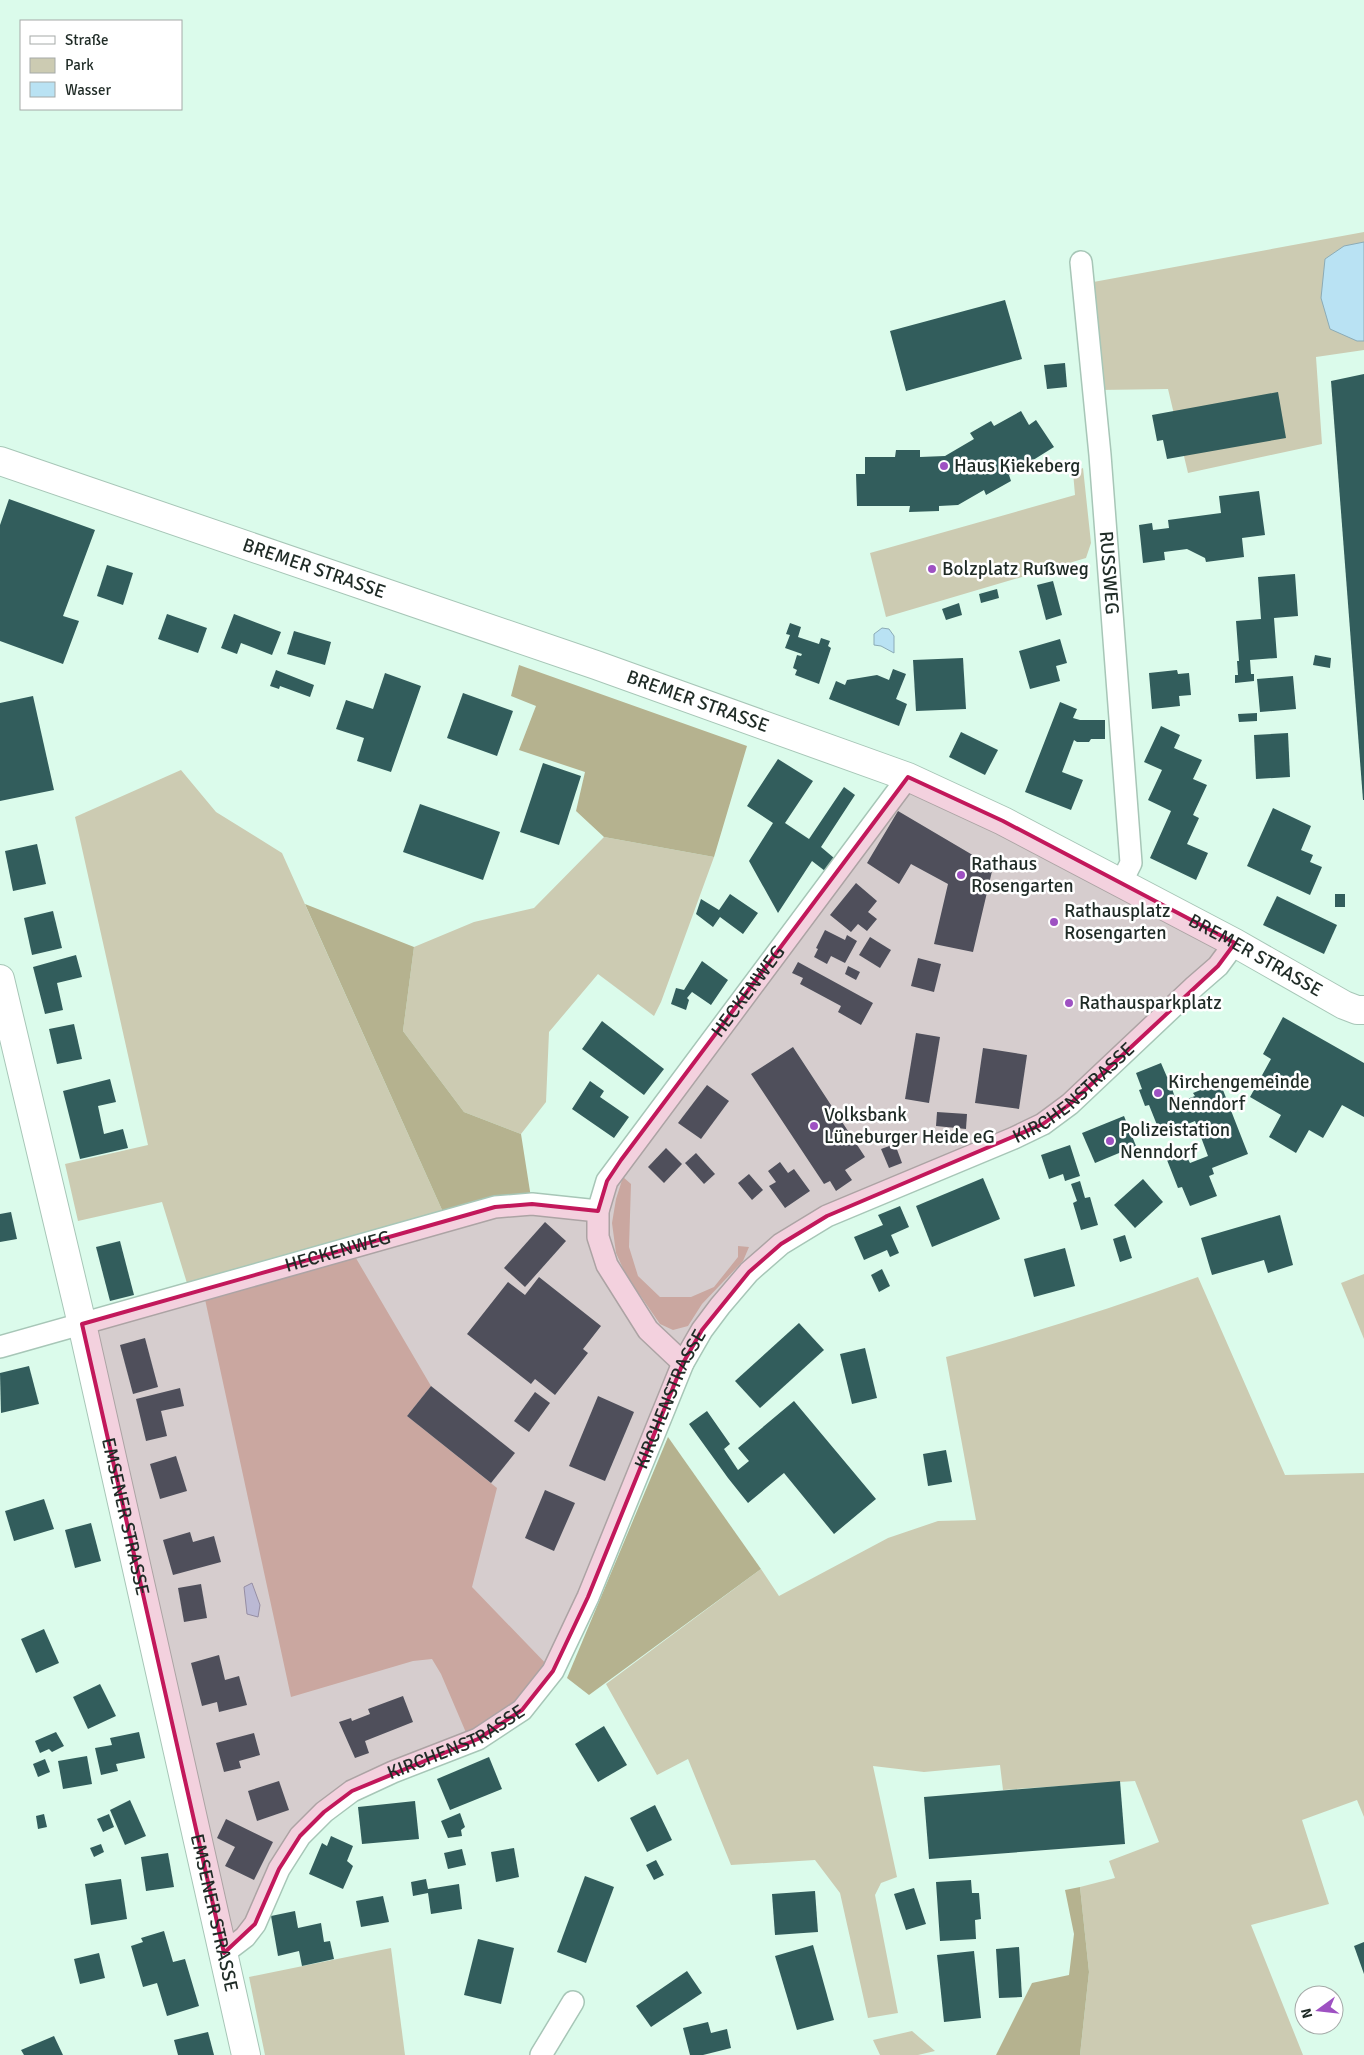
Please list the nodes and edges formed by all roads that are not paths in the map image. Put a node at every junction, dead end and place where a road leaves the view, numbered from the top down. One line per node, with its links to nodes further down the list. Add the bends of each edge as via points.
1 (1081, 262): 4 (street, RUSSWEG, via 1100,455 1131,863)
2 (0, 461): 3 (main road, BREMER STRASSE, via 578,659)
3 (908, 777): 4 (main road, BREMER STRASSE, via 1003,821); 8 (street, HECKENWEG, via 621,1160 607,1180)
4 (1121, 883): 5 (main road, BREMER STRASSE)
5 (1235, 943): 7 (main road, BREMER STRASSE, via 1344,1005); 11 (street, KIRCHENSTRASSE, via 1218,966 1070,1104 1043,1124 827,1216 781,1244 749,1272 720,1306)
6 (0, 979): 9 (main road, EMSENER STRASSE)
7 (1364, 1010)
8 (598, 1211): 9 (street, HECKENWEG, via 532,1204 495,1207); 11 (street, HECKENWEG, via 598,1237 607,1265 648,1330)
9 (82, 1324): 10 (street, HECKENWEG); 12 (main road, EMSENER STRASSE)
10 (0, 1347)
11 (683, 1363): 12 (street, KIRCHENSTRASSE, via 588,1597 553,1670 522,1710 478,1739 352,1791 324,1812 300,1836 279,1869 245,1937)
12 (224, 1953): 14 (main road, EMSENER STRASSE)
13 (573, 2002): 15 (street)
14 (246, 2055)
15 (541, 2055)

